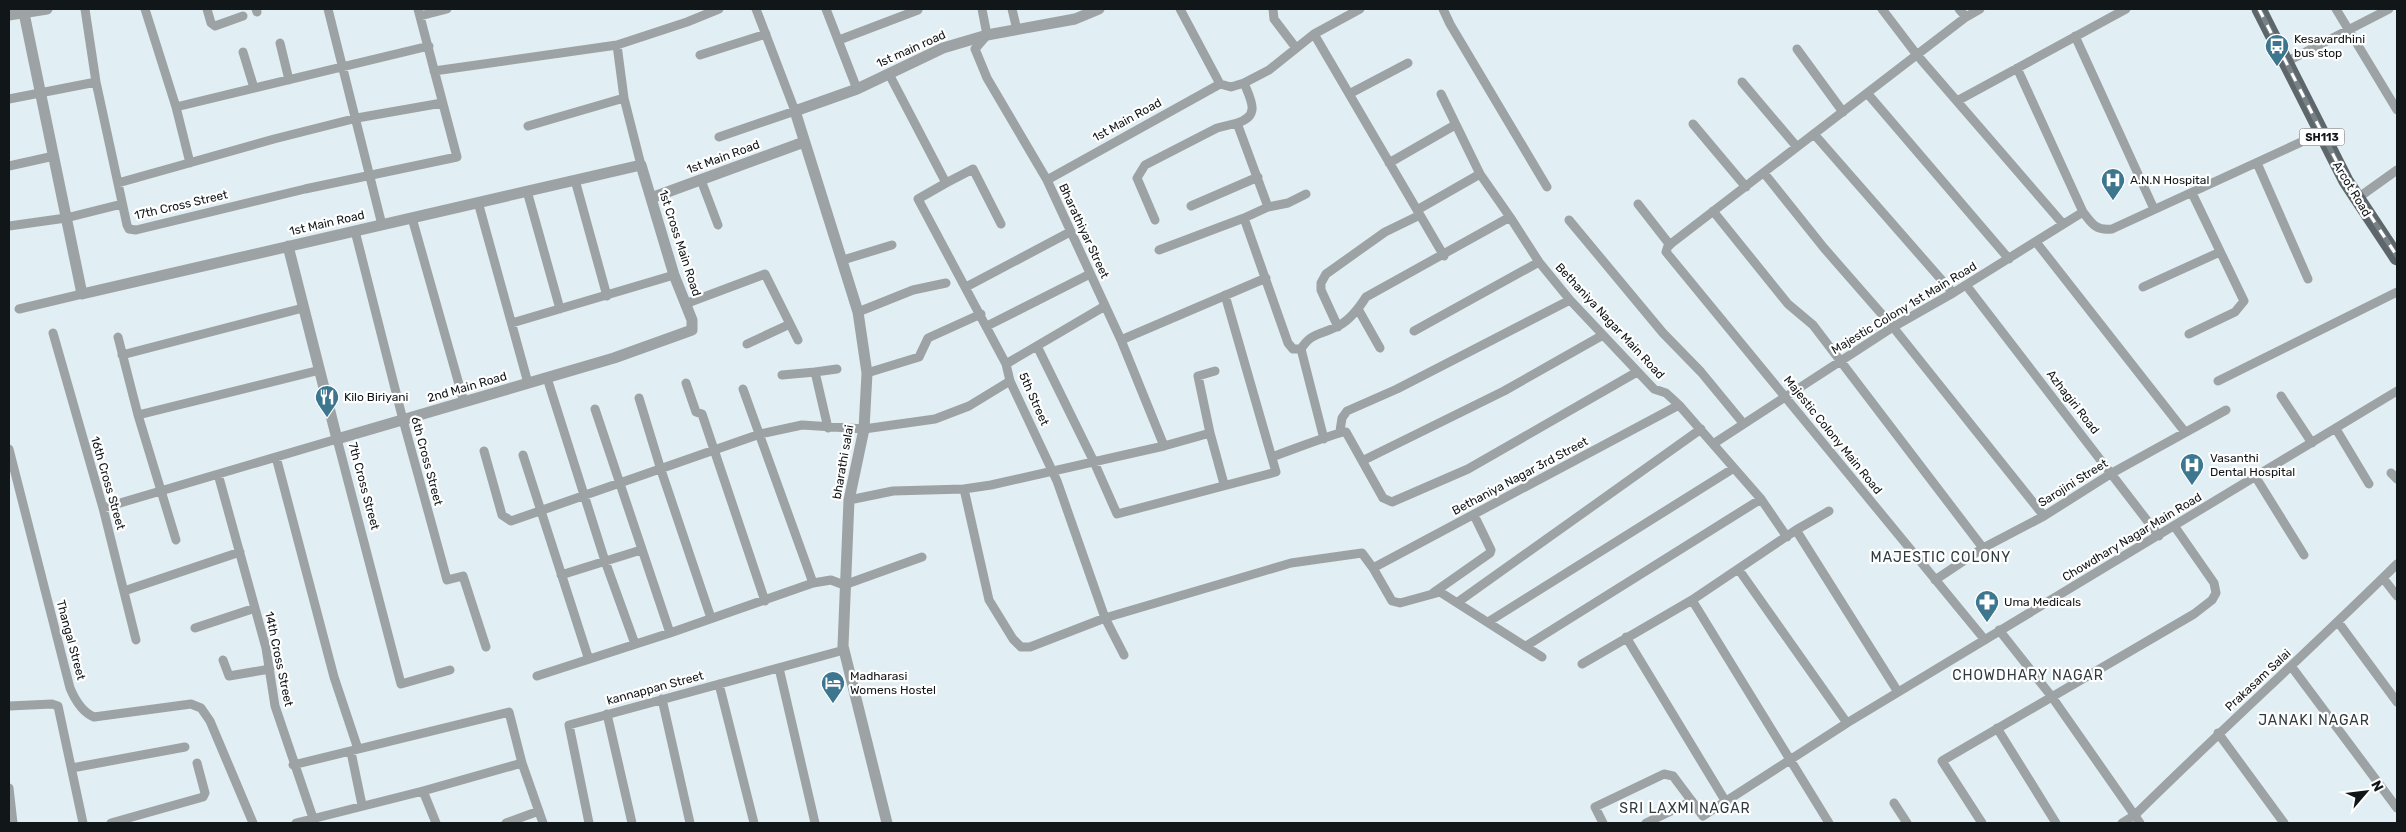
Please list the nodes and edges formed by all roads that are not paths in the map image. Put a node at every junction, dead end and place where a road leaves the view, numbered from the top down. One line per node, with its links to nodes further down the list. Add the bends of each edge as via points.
1 (46, 9): 26 (street)
2 (85, 9): 53 (street, 17th Cross Street)
3 (145, 9): 67 (street)
4 (207, 9): 29 (street, via 215,26)
5 (328, 9): 48 (street)
6 (447, 9): 27 (street)
7 (719, 9): 39 (street)
8 (756, 9): 33 (street)
9 (826, 9): 37 (street)
10 (982, 9): 35 (street)
11 (1012, 9): 31 (street)
12 (1099, 9): 31 (street, 1st main road, via 1075,19)
13 (1180, 9): 56 (street)
14 (1273, 9): 41 (street, via 1274,19)
15 (1360, 9): 34 (street)
16 (1443, 9): 98 (street)
17 (1882, 9): 45 (street)
18 (1959, 9): 30 (street)
19 (1980, 9): 30 (street)
20 (2126, 9): 36 (street)
21 (2259, 9): 46 (main road, Arcot Road / SH113)
22 (2269, 9): 46 (main road, Arcot Road / SH113)
23 (2336, 9): 32 (street)
24 (2389, 9): 32 (street)
25 (918, 10): 37 (street)
26 (24, 11): 28 (street); 59 (street)
27 (419, 12): 40 (street)
28 (9, 14)
29 (243, 16)
30 (1966, 17): 45 (street)
31 (1016, 30): 35 (street, 1st main road)
32 (2348, 30): 46 (street); 68 (street)
33 (766, 34): 44 (street); 69 (street)
34 (1314, 34): 41 (street); 61 (street)
35 (987, 35): 51 (street, 1st main road, via 943,48); 94 (street, Bharathiyar Street, via 976,50 988,78)
36 (2075, 36): 49 (street); 109 (street)
37 (839, 40): 58 (street)
38 (280, 43): 52 (street)
39 (617, 45): 50 (street); 64 (street)
40 (428, 46): 48 (street); 50 (street)
41 (1296, 48): 55 (street, via 1269,70)
42 (1797, 49): 70 (street)
43 (244, 52): 57 (street)
44 (700, 55)
45 (1917, 55): 60 (street); 65 (street)
46 (2290, 60): 76 (main road, Arcot Road / SH113); 102 (main road, Arcot Road / SH113)
47 (1408, 63): 61 (street)
48 (344, 66): 52 (street); 71 (street)
49 (2017, 68): 65 (street); 112 (street)
50 (434, 71): 66 (street)
51 (889, 74): 58 (street, 1st main road); 96 (street)
52 (289, 80): 57 (street)
53 (96, 82): 59 (street); 95 (street, 17th Cross Street)
54 (1742, 82): 80 (street)
55 (1244, 83): 56 (street, via 1231,87); 72 (street, via 1252,107 1251,114 1246,121)
56 (1220, 84): 94 (street, 1st Main Road)
57 (254, 88): 67 (street)
58 (857, 89): 69 (street, 1st main road)
59 (41, 93): 63 (street); 81 (street)
60 (1868, 93): 70 (street); 135 (street)
61 (1349, 94): 82 (street)
62 (1441, 94): 74 (street, Bethaniya Nagar Main Road)
63 (9, 98)
64 (624, 98): 75 (street); 85 (street)
65 (1957, 101): 120 (street)
66 (442, 103): 71 (street); 89 (street, 17th Cross Street, via 457,156)
67 (176, 107): 83 (street)
68 (2397, 110)
69 (795, 111): 78 (street); 79 (street, bharathi salai)
70 (1843, 112): 77 (street)
71 (357, 118): 83 (street); 89 (street)
72 (1237, 124): 91 (street); 117 (street, via 1217,128 1140,169 1137,178)
73 (1693, 124): 97 (street)
74 (1455, 125): 82 (street); 90 (street, Bethaniya Nagar Main Road)
75 (528, 126)
76 (2320, 133): 84 (street); 134 (main road, Arcot Road / SH113, via 2346,181)
77 (1814, 134): 80 (street); 147 (street)
78 (719, 137)
79 (804, 142): 93 (street, 1st Main Road); 136 (street, bharathi salai)
80 (1797, 147): 88 (street)
81 (54, 156): 86 (street); 114 (street)
82 (1389, 162): 110 (street)
83 (190, 163): 95 (street)
84 (2257, 163): 100 (street); 141 (street)
85 (641, 165): 92 (street, 1st Main Road); 103 (street, 1st Cross Main Road)
86 (9, 166)
87 (2397, 170): 102 (street)
88 (1764, 173): 97 (street); 164 (street)
89 (370, 174): 105 (street, 17th Cross Street, via 136,230 127,225); 121 (street)
90 (1480, 174): 110 (street); 113 (street, Bethaniya Nagar Main Road)
91 (1258, 177): 107 (street); 108 (street)
92 (575, 180): 99 (street, 1st Main Road); 150 (street)
93 (701, 180): 103 (street, 1st Main Road); 122 (street)
94 (1047, 180): 125 (street, Bharathiyar Street)
95 (118, 183): 105 (street, 17th Cross Street)
96 (946, 183): 119 (street, via 973,169); 144 (street, 5th Street, via 918,199)
97 (1746, 186): 111 (street)
98 (1547, 187)
99 (527, 191): 104 (street, 1st Main Road); 156 (street)
100 (2192, 193): 109 (street); 132 (street)
101 (1306, 194): 108 (street, via 1288,203)
102 (2362, 195): 127 (main road, Arcot Road / SH113)
103 (651, 198): 139 (street, 1st Cross Main Road)
104 (478, 202): 115 (street, 1st Main Road); 160 (street)
105 (122, 204): 114 (street)
106 (1638, 204): 129 (street, Majestic Colony Main Road)
107 (1191, 206)
108 (1268, 207): 116 (street)
109 (2154, 209): 112 (street, via 2112,229 2101,230 2095,228)
110 (1418, 212): 133 (street); 163 (street, via 1326,274 1321,290)
111 (1713, 212): 129 (street); 178 (street, via 1788,304 1813,325)
112 (2083, 212): 120 (street, Majestic Colony 1st Main Road)
113 (1510, 217): 133 (street); 137 (street, Bethaniya Nagar Main Road)
114 (66, 218): 123 (street); 148 (street)
115 (412, 218): 121 (street, 1st Main Road); 197 (street)
116 (1244, 218): 131 (street); 140 (street)
117 (1155, 220)
118 (1569, 220): 203 (street)
119 (1001, 224)
120 (2063, 224): 126 (street, Majestic Colony 1st Main Road)
121 (382, 225): 124 (street, 1st Main Road)
122 (718, 225)
123 (9, 226)
124 (355, 231): 130 (street, 1st Main Road); 202 (street, 6th Cross Street)
125 (1070, 232): 138 (street, Bharathiyar Street); 144 (street)
126 (2036, 242): 135 (street, Majestic Colony 1st Main Road); 209 (street)
127 (2397, 242)
128 (892, 245): 136 (street)
129 (1669, 245): 195 (street, Majestic Colony Main Road, via 1667,256)
130 (288, 246): 148 (street, 1st Main Road); 155 (street, 7th Cross Street)
131 (1159, 250)
132 (2220, 252): 145 (street); 168 (street, via 2244,301 2235,312)
133 (1444, 256): 157 (street, via 1366,297)
134 (2397, 258)
135 (2009, 259): 143 (street, Majestic Colony 1st Main Road)
136 (843, 260): 158 (street, bharathi salai)
137 (1539, 262): 151 (street, Bethaniya Nagar Main Road); 166 (street)
138 (1090, 274): 153 (street, Bharathiyar Street); 162 (street)
139 (674, 275): 150 (street); 152 (street, 1st Cross Main Road)
140 (1266, 278): 149 (street); 176 (street, via 1288,343 1293,349)
141 (2308, 279)
142 (946, 283): 158 (street, via 913,290)
143 (1966, 285): 147 (street, Majestic Colony 1st Main Road); 228 (street, Azhagiri Road)
144 (966, 287): 159 (street, 5th Street)
145 (2143, 287)
146 (2397, 292): 189 (street)
147 (1953, 293): 164 (street, Majestic Colony 1st Main Road)
148 (82, 294): 154 (street, 1st Main Road)
149 (1225, 295): 172 (street); 222 (street)
150 (607, 296): 156 (street)
151 (1570, 300): 169 (street, Bethaniya Nagar Main Road); 208 (street, via 1348,411 1342,418)
152 (686, 304): 161 (street, via 765,274); 165 (street, 1st Cross Main Road)
153 (1105, 306): 172 (street, Bharathiyar Street); 174 (street)
154 (19, 308)
155 (304, 308): 177 (street); 181 (street, 7th Cross Street)
156 (560, 309): 160 (street)
157 (1358, 309): 163 (street); 175 (street)
158 (858, 312): 185 (street, bharathi salai)
159 (981, 314): 162 (street, 5th Street); 185 (street, via 928,338 919,357)
160 (512, 324): 190 (street)
161 (790, 324): 171 (street); 173 (street)
162 (987, 326): 179 (street, 5th Street)
163 (1338, 327): 176 (street, via 1308,338)
164 (1893, 327): 178 (street, Majestic Colony 1st Main Road); 243 (street)
165 (692, 330): 187 (street, 2nd Main Road)
166 (1414, 331)
167 (54, 333): 239 (street, 16th Cross Street)
168 (2189, 334)
169 (1602, 335): 184 (street, Bethaniya Nagar Main Road); 223 (street, via 1504,391)
170 (118, 336): 177 (street)
171 (798, 340)
172 (1121, 340): 216 (street, Bharathiyar Street)
173 (747, 344)
174 (1037, 346): 179 (street); 224 (street)
175 (1380, 348)
176 (1301, 350): 213 (street)
177 (122, 355): 201 (street)
178 (1841, 361): 195 (street, Majestic Colony 1st Main Road); 249 (street)
179 (1006, 364): 188 (street, 5th Street)
180 (837, 369): 183 (street)
181 (320, 370): 201 (street); 212 (street, 7th Cross Street)
182 (1215, 371): 211 (street, via 1198,376)
183 (814, 372): 186 (street); 204 (street)
184 (1637, 372): 198 (street, Bethaniya Nagar Main Road, via 1654,390 1666,392); 223 (street, via 1468,469 1396,501 1388,502 1383,498)
185 (867, 373): 205 (street, bharathi salai)
186 (782, 375)
187 (547, 378): 190 (street, 2nd Main Road); 236 (street)
188 (1010, 381): 205 (street, via 969,406 935,418); 227 (street, 5th Street)
189 (2218, 381)
190 (528, 383): 197 (street, 2nd Main Road)
191 (686, 383): 218 (street, via 696,412 702,414)
192 (742, 389): 210 (street)
193 (2397, 391): 207 (street, Chowdhary Nagar Main Road)
194 (2281, 396): 214 (street)
195 (1786, 397): 203 (street, Majestic Colony 1st Main Road); 260 (street, Majestic Colony Main Road)
196 (640, 398): 226 (street)
197 (464, 402): 202 (street, 2nd Main Road)
198 (1679, 405): 206 (street, Bethaniya Nagar Main Road); 242 (street, Bethaniya Nagar 3rd Street)
199 (595, 409): 231 (street)
200 (2226, 410): 209 (street, Sarojini Street)
201 (138, 415): 235 (street)
202 (403, 420): 212 (street, 2nd Main Road); 281 (street, 6th Cross Street, via 447,580 463,576)
203 (1743, 423): 215 (street, Majestic Colony 1st Main Road)
204 (828, 428): 205 (street); 210 (street, via 802,424)
205 (864, 429): 238 (street, bharathi salai)
206 (1701, 429): 215 (street, Bethaniya Nagar Main Road); 268 (street)
207 (2336, 429): 214 (street, Chowdhary Nagar Main Road); 233 (street)
208 (1340, 431): 213 (street); 223 (street, via 1346,432)
209 (2185, 432): 228 (street, Sarojini Street)
210 (760, 434): 218 (street); 261 (street)
211 (1210, 434): 216 (street); 232 (street)
212 (338, 439): 221 (street, 2nd Main Road); 292 (street, 7th Cross Street, via 401,684)
213 (1324, 439): 222 (street)
214 (2312, 443): 230 (street, Chowdhary Nagar Main Road)
215 (1713, 444): 225 (street, Bethaniya Nagar Main Road)
216 (1164, 446): 224 (street)
217 (9, 449): 324 (street, Thangal Street, via 76,701 94,717 191,704 201,708 210,721)
218 (714, 450): 226 (street); 267 (street)
219 (484, 451): 241 (street, via 505,518 511,521)
220 (523, 455): 241 (street)
221 (276, 457): 229 (street, 2nd Main Road); 305 (street)
222 (1272, 457): 232 (street, via 1276,472)
223 (1364, 460)
224 (1094, 462): 227 (street); 232 (street, via 1117,514)
225 (1734, 468): 237 (street, Bethaniya Nagar Main Road); 272 (street)
226 (661, 470): 231 (street); 270 (street)
227 (1053, 470): 234 (street); 271 (street, 5th Street)
228 (2112, 473): 243 (street, Sarojini Street); 246 (street, Azhagiri Road)
229 (218, 474): 235 (street, 2nd Main Road); 251 (street, 14th Cross Street)
230 (2256, 476): 244 (street, Chowdhary Nagar Main Road); 252 (street)
231 (619, 484): 236 (street); 250 (street)
232 (1224, 484)
233 (2370, 484)
234 (964, 489): 238 (street, via 893,490); 271 (street, via 989,600 1021,647 1030,647)
235 (162, 491): 239 (street, 2nd Main Road); 248 (street)
236 (584, 497): 241 (street); 254 (street)
237 (1761, 499): 247 (street, Bethaniya Nagar Main Road); 282 (street)
238 (849, 500): 262 (street, bharathi salai)
239 (103, 508): 263 (street, 16th Cross Street)
240 (1829, 511): 245 (street)
241 (540, 512): 258 (street)
242 (1474, 515): 256 (street, Bethaniya Nagar 3rd Street); 264 (street, via 1490,553)
243 (2044, 516): 249 (street, Sarojini Street)
244 (2175, 527): 246 (street, Chowdhary Nagar Main Road); 296 (street, via 2214,583 2216,594 2212,600 2194,614)
245 (1796, 530): 247 (street); 295 (street)
246 (2159, 536): 275 (street, Chowdhary Nagar Main Road)
247 (1787, 538): 257 (street)
248 (176, 540)
249 (1983, 548): 260 (street, Sarojini Street)
250 (641, 550): 254 (street); 276 (street)
251 (240, 552): 263 (street); 269 (street, 14th Cross Street)
252 (2304, 555)
253 (922, 557): 262 (street)
254 (605, 561): 258 (street); 280 (street)
255 (2397, 564): 259 (street, Prakasam Salai)
256 (1373, 568): 264 (street, via 1388,598 1396,603); 271 (street, via 1362,554 1291,563)
257 (1740, 570): 266 (street); 301 (street)
258 (561, 575): 285 (street)
259 (2383, 578): 265 (street); 273 (street, Prakasam Salai)
260 (1934, 580): 279 (street, Majestic Colony Main Road)
261 (814, 583): 262 (street, via 830,580); 267 (street)
262 (844, 585): 283 (street, bharathi salai)
263 (124, 591): 278 (street, 16th Cross Street)
264 (1433, 594): 268 (street, via 1440,592)
265 (2397, 596)
266 (1692, 600): 277 (street); 306 (street)
267 (765, 601): 270 (street)
268 (1458, 602): 272 (street)
269 (255, 608): 274 (street); 291 (street, 14th Cross Street)
270 (711, 618): 276 (street)
271 (1105, 618): 284 (street, 5th Street)
272 (1488, 622): 282 (street)
273 (2338, 622): 289 (street, Prakasam Salai); 298 (street)
274 (196, 628)
275 (2000, 630): 279 (street, Chowdhary Nagar Main Road); 296 (street)
276 (670, 633): 280 (street)
277 (1626, 637): 288 (street); 314 (street)
278 (136, 640)
279 (1985, 640): 295 (street, Chowdhary Nagar Main Road)
280 (635, 644): 285 (street)
281 (486, 646)
282 (1526, 646): 286 (street)
283 (844, 650): 290 (street, kannappan Street); 334 (street, bharathi salai)
284 (1124, 655)
285 (588, 657): 293 (street)
286 (1542, 657)
287 (223, 660): 291 (street, via 229,676)
288 (1582, 664)
289 (2291, 666): 303 (street, Prakasam Salai); 317 (street)
290 (779, 668): 294 (street, kannappan Street); 333 (street)
291 (270, 669): 309 (street, 14th Cross Street, via 275,706)
292 (450, 670)
293 (537, 676)
294 (719, 684): 297 (street, kannappan Street); 332 (street)
295 (1898, 692): 301 (street, Chowdhary Nagar Main Road)
296 (2052, 697): 302 (street); 319 (street)
297 (662, 700): 300 (street, kannappan Street); 331 (street)
298 (2397, 702)
299 (9, 706): 310 (street, via 58,706)
300 (607, 714): 329 (street, kannappan Street, via 569,725); 330 (street)
301 (1847, 723): 306 (street, Chowdhary Nagar Main Road)
302 (1997, 728): 339 (street, via 1942,762); 340 (street)
303 (2218, 733): 319 (street, Prakasam Salai); 343 (street)
304 (185, 747): 310 (street)
305 (354, 750): 308 (street, via 509,712); 309 (street); 316 (street)
306 (1791, 759): 314 (street, Chowdhary Nagar Main Road); 337 (street)
307 (197, 763): 323 (street, via 205,793 202,797)
308 (522, 763): 312 (street); 318 (street)
309 (293, 766): 320 (street, 14th Cross Street)
310 (72, 768): 322 (street)
311 (9, 788): 321 (street)
312 (423, 791): 316 (street); 326 (street)
313 (1692, 801): 314 (street, Chowdhary Nagar Main Road, via 1703,816); 335 (street, via 1674,776 1664,774 1595,808); 336 (street)
314 (1726, 802)
315 (1894, 803): 338 (street)
316 (362, 805): 320 (street)
317 (2397, 808)
318 (539, 811): 327 (street); 328 (street)
319 (2135, 815): 341 (street, Prakasam Salai); 342 (street)
320 (313, 818): 325 (street)
321 (13, 823)
322 (83, 823)
323 (111, 823)
324 (253, 823)
325 (296, 823)
326 (436, 823)
327 (506, 823)
328 (543, 823)
329 (589, 823)
330 (632, 823)
331 (690, 823)
332 (754, 823)
333 (815, 823)
334 (887, 823)
335 (1602, 823)
336 (1646, 823)
337 (1829, 823)
338 (1907, 823)
339 (1982, 823)
340 (2056, 823)
341 (2122, 823)
342 (2140, 823)
343 (2284, 823)

